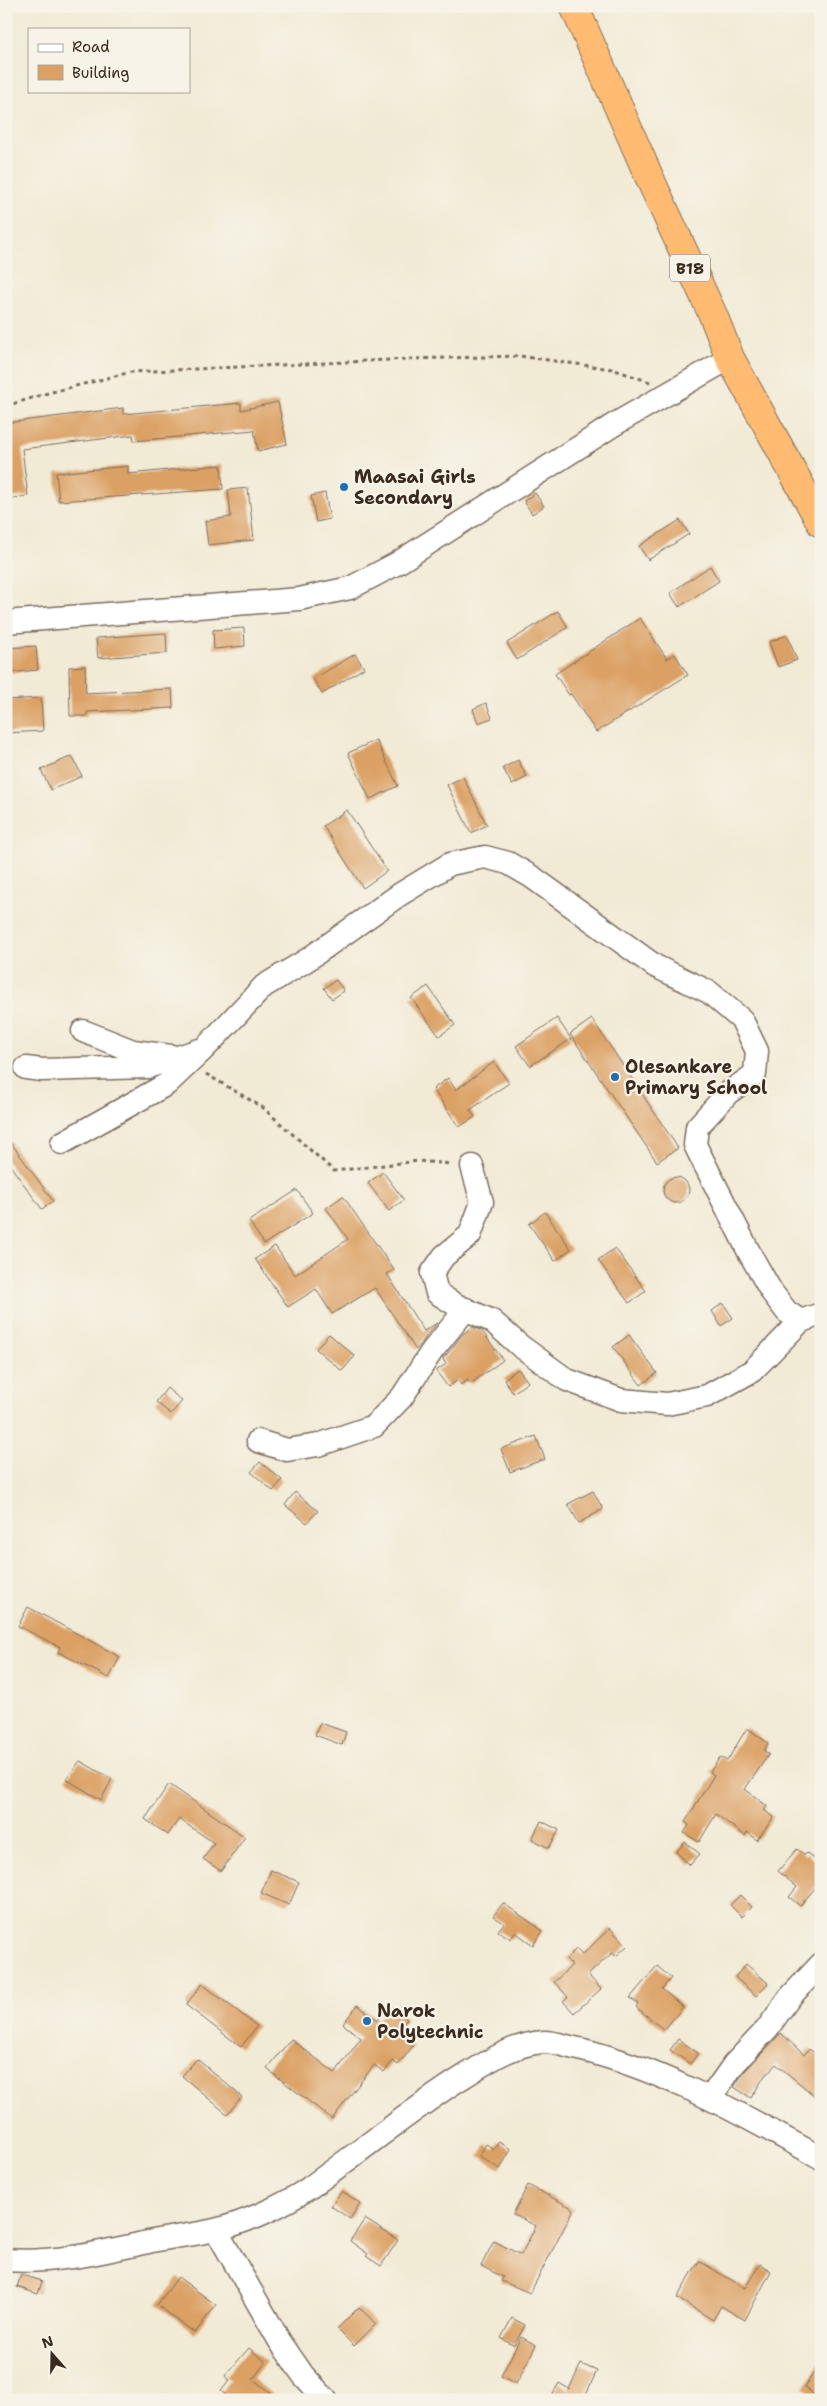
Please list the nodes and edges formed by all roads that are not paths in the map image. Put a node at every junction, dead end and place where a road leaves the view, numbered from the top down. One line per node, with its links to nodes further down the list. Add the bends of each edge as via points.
1 (574, 6): 2 (highway, B18)
2 (730, 358): 3 (highway, B18); 4 (street, via 607,429 396,564 350,588 299,599)
3 (821, 524)
4 (6, 622)
5 (83, 1031): 6 (street, via 133,1051)
6 (180, 1063): 7 (street, via 148,1068); 8 (street, via 167,1084); 11 (street, via 205,1048 264,986 441,869 485,857 508,863 564,898 655,966 709,992 742,1020 757,1051 755,1074 728,1093 697,1127 695,1146 771,1291 787,1312)
7 (26, 1068)
8 (62, 1143)
9 (472, 1166): 10 (street, via 482,1202 470,1235 444,1256 432,1274 437,1293)
10 (466, 1309): 11 (street, via 492,1321 567,1380 621,1400 667,1404 707,1396 752,1371); 12 (street, via 432,1351 402,1397 374,1426 318,1445 287,1450)
11 (811, 1317)
12 (258, 1441)
13 (821, 1964): 14 (street, via 734,2064)
14 (710, 2098): 15 (street); 16 (street, via 600,2054 546,2042 528,2044 510,2050 448,2087 308,2189 281,2204)
15 (821, 2158)
16 (216, 2230): 17 (street, via 61,2258 28,2262); 18 (street, via 279,2340)
17 (6, 2260)
18 (326, 2400)

